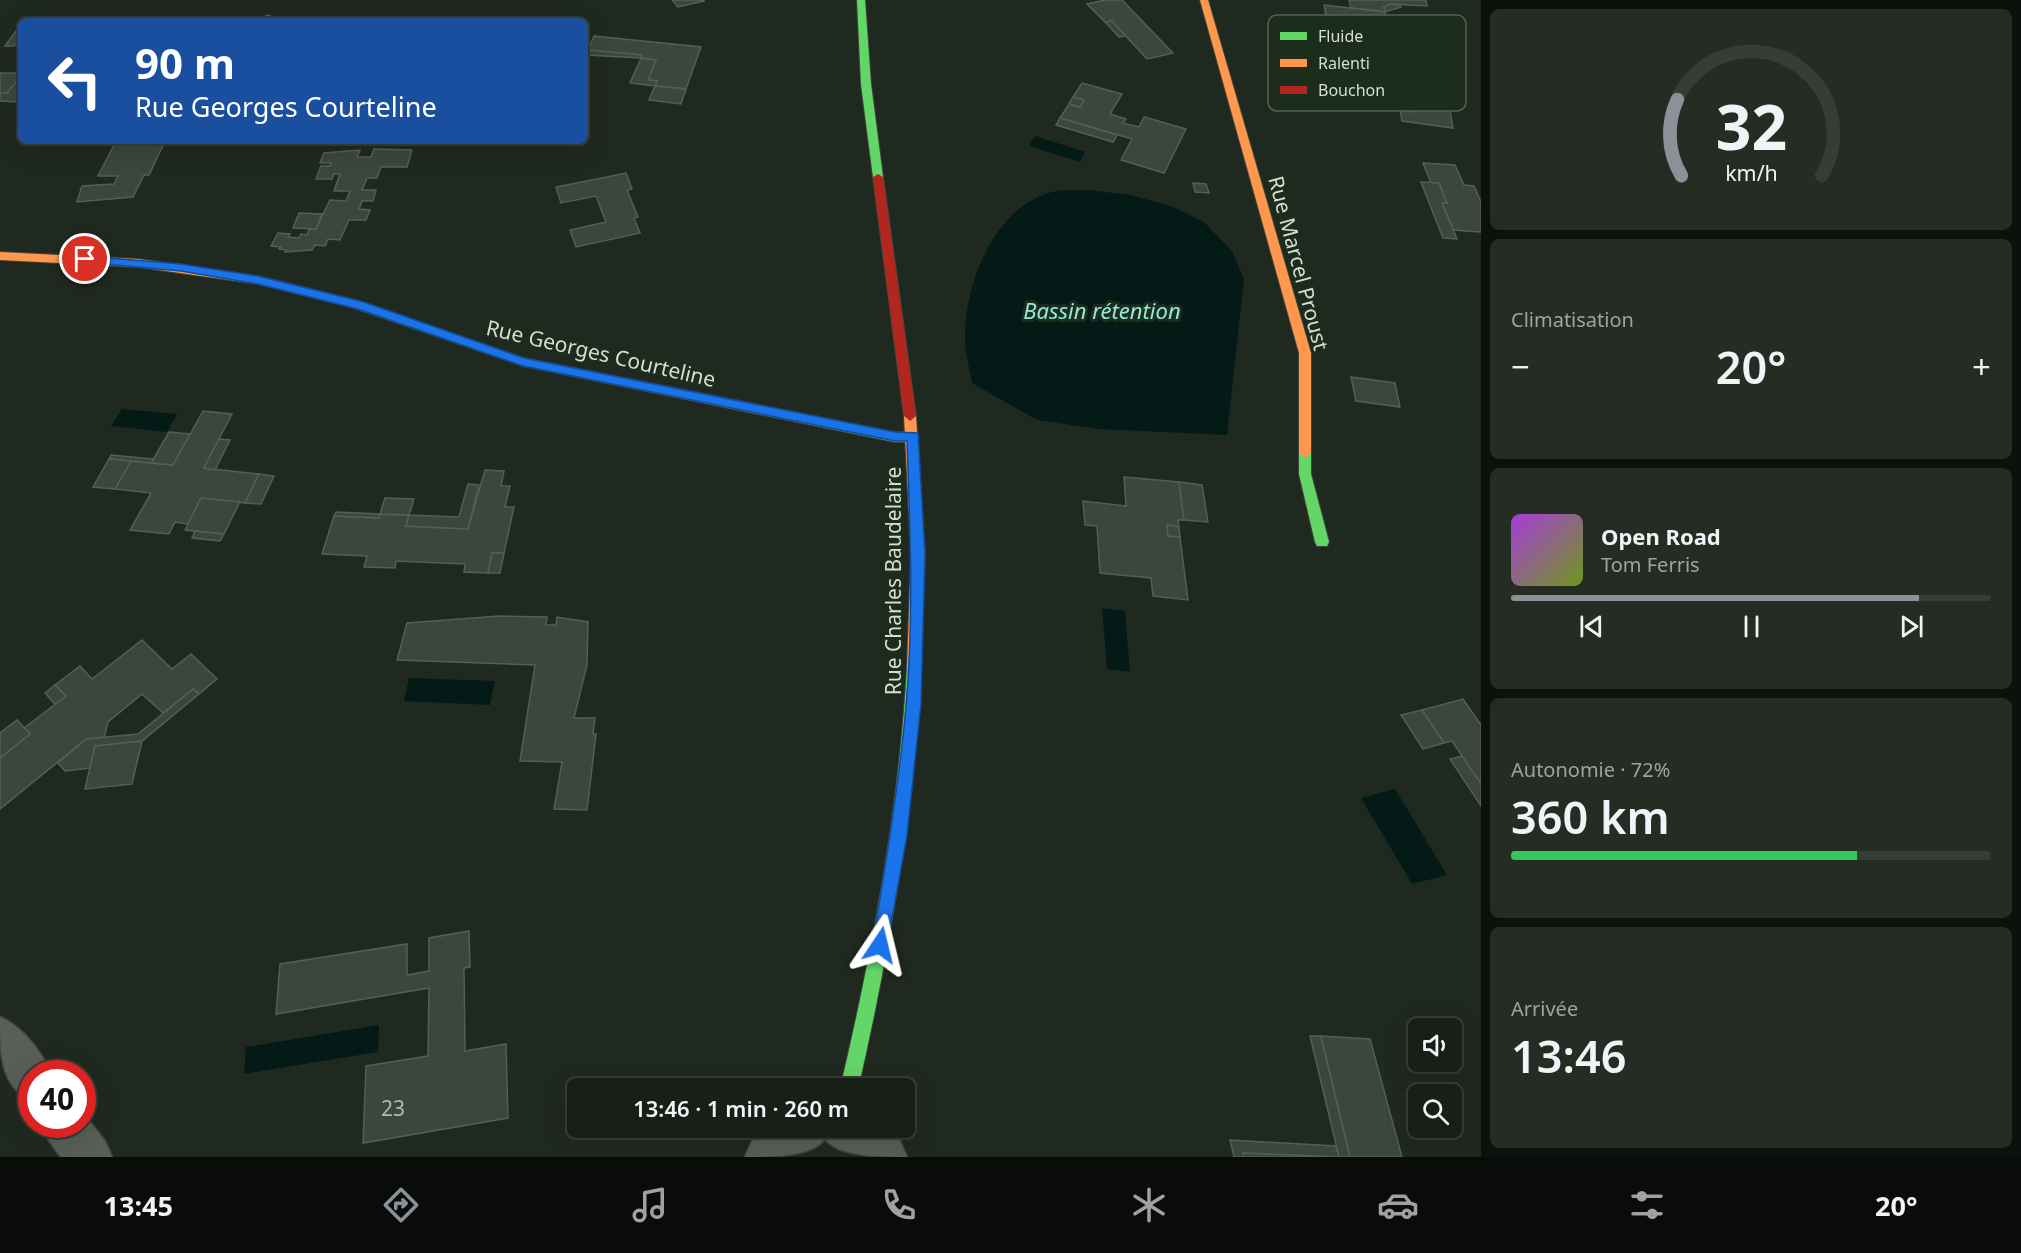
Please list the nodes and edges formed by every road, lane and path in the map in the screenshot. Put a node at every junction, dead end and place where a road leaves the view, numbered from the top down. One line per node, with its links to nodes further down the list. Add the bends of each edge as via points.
1 (861, 0): 4 (street, Rue Charles Baudelaire, via 866,84)
2 (1204, 0): 5 (street, Rue Marcel Proust, via 1305,353 1305,474)
3 (0, 256): 4 (street, Rue Georges Courteline, via 138,263 258,280 360,305 523,362)
4 (913, 437): 8 (street, Rue Charles Baudelaire, via 918,554 914,704 900,836 873,988)
5 (1322, 542)
6 (0, 1038): 7 (street)
7 (18, 1062)
8 (852, 1078)
9 (75, 1138): 12 (street)
10 (786, 1138): 13 (street)
11 (864, 1138): 14 (street)
12 (89, 1157)
13 (768, 1157)
14 (884, 1157)

